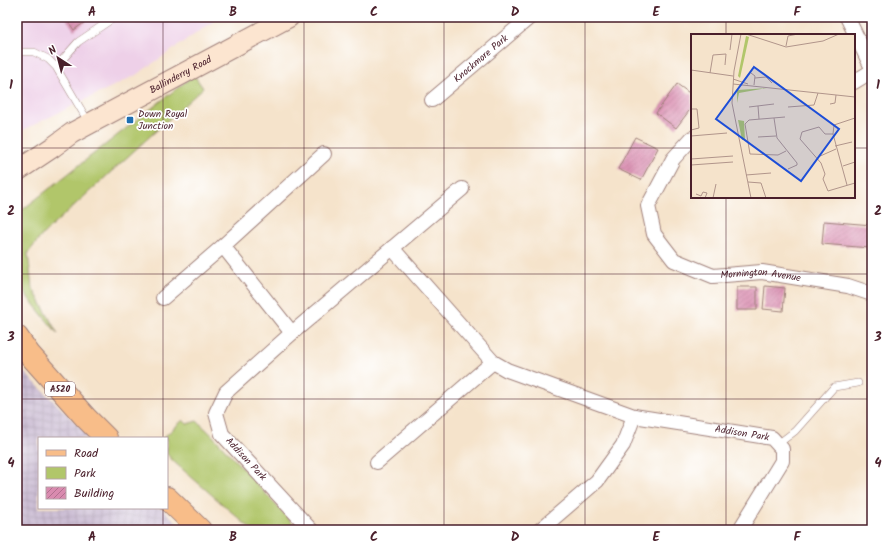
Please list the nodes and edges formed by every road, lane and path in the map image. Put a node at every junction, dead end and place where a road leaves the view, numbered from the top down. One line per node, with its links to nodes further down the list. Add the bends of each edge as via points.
1 (115, 17): 6 (lane, via 78,42)
2 (289, 17): 10 (main road, Ballinderry Road)
3 (530, 17): 9 (street, Knockmore Park)
4 (847, 17): 7 (street)
5 (17, 52): 6 (lane, via 34,52 48,59)
6 (56, 67): 10 (lane)
7 (872, 70): 8 (street)
8 (855, 81)
9 (432, 100)
10 (89, 123): 11 (main road, Ballinderry Road)
11 (72, 133): 13 (main road, Ballinderry Road); 15 (main road, Ballinderry Road)
12 (691, 139): 19 (street, Mornington Avenue, via 674,158 648,206 654,234 674,260 713,276 762,272 848,286)
13 (17, 153)
14 (324, 154): 17 (street)
15 (17, 171)
16 (462, 189): 18 (street, Addison Park)
17 (223, 246): 20 (street); 21 (street)
18 (392, 248): 21 (street, Addison Park); 23 (street, Addison Park)
19 (872, 294)
20 (163, 298)
21 (292, 333): 32 (street, Addison Park, via 226,392 216,413 222,434)
22 (17, 337): 26 (main road, A520, via 29,354)
23 (493, 362): 25 (street, Addison Park, via 507,370); 28 (street)
24 (858, 383): 27 (lane, via 834,387 795,431)
25 (634, 416): 27 (street, Addison Park, via 772,438); 33 (street, via 623,445 597,481)
26 (105, 437)
27 (778, 444): 30 (street, Addison Park, via 782,449 782,460)
28 (377, 462)
29 (168, 499): 31 (main road)
30 (742, 526)
31 (200, 530)
32 (311, 530)
33 (540, 530)

